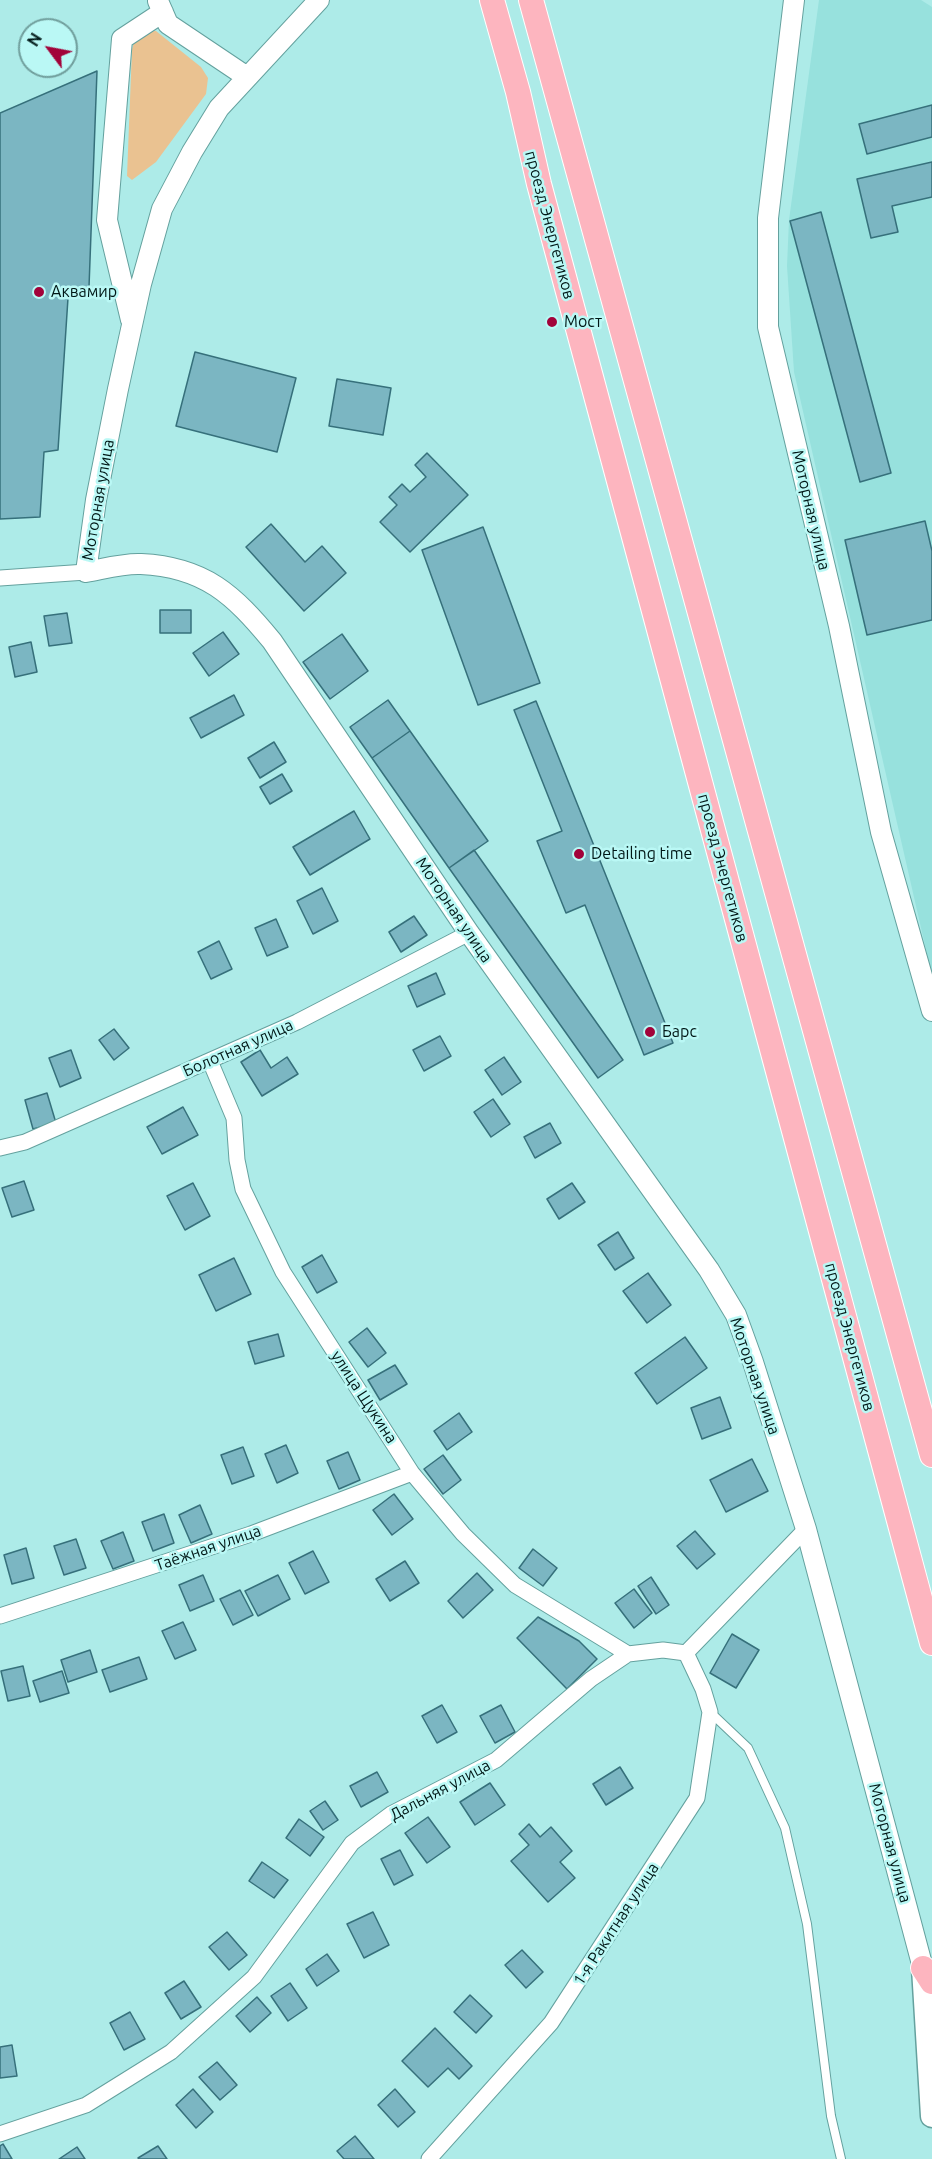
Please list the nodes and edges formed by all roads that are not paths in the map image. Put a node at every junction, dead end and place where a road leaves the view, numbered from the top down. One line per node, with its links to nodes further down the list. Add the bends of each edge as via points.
1 (319, 0): 6 (street, Моторная улица)
2 (492, 0): 18 (main road, проезд Энергетиков)
3 (531, 0): 14 (main road)
4 (794, 0): 11 (street, Моторная улица, via 768,218 768,327 839,626 881,832)
5 (160, 6): 6 (street, via 168,24); 7 (street, via 122,39 106,220)
6 (247, 77): 7 (street, Моторная улица, via 219,108 162,209)
7 (132, 324): 8 (street, Моторная улица, via 96,500)
8 (86, 572): 9 (street); 10 (street, Моторная улица, via 140,563 188,571 215,584 246,610 272,641)
9 (0, 578)
10 (469, 933): 12 (street, Болотная улица, via 297,1022); 16 (street, Моторная улица, via 702,1260 736,1315)
11 (932, 1011)
12 (210, 1061): 13 (street, Болотная улица, via 25,1142); 15 (street, улица Щукина, via 234,1118 243,1190 283,1272)
13 (0, 1148)
14 (932, 1455)
15 (412, 1473): 17 (street, Таёжная улица, via 251,1534); 20 (street, улица Щукина, via 463,1534 516,1585)
16 (806, 1529): 19 (street); 22 (street, Моторная улица)
17 (0, 1616)
18 (932, 1643)
19 (686, 1653): 20 (street, Дальняя улица, via 663,1650); 21 (street, 1-я Ракитная улица)
20 (628, 1654): 24 (street, Дальняя улица, via 591,1679 496,1760 391,1814 352,1843 254,1977 171,2052 86,2105)
21 (710, 1712): 25 (street, 1-я Ракитная улица, via 697,1798 551,2023); 26 (lane, via 748,1748 785,1828 807,1924 831,2116)
22 (927, 1975): 23 (main road)
23 (932, 2116)
24 (0, 2134)
25 (429, 2159)
26 (841, 2159)

